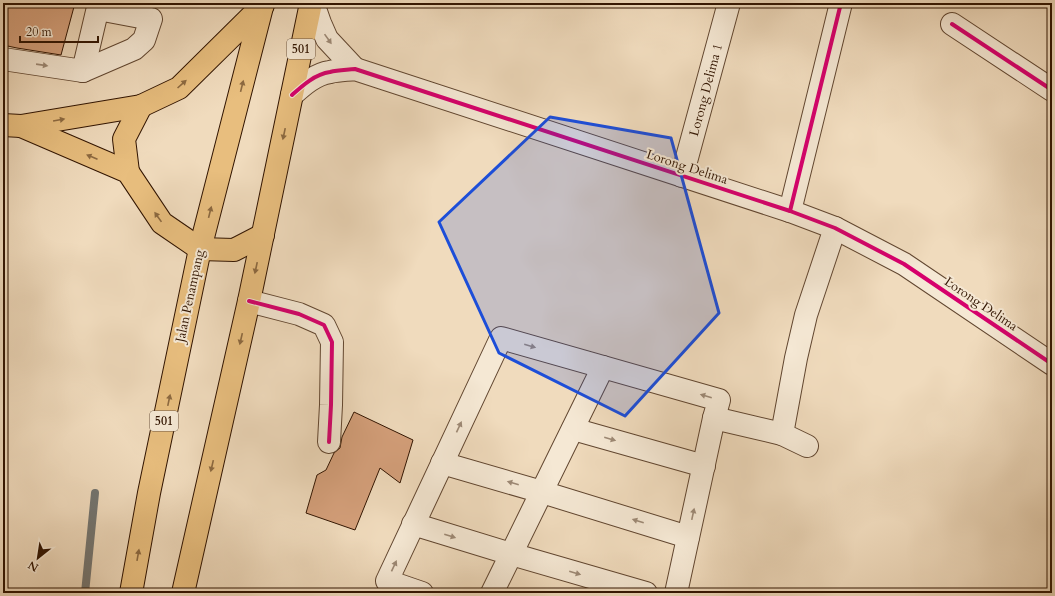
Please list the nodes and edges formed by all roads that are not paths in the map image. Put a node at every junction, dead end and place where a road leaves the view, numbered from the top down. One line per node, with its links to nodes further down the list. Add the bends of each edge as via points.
1 (312, 3): 8 (street, Lorong Delima, one-way to 8, via 327,39); 11 (main road, 501)
2 (729, 3): 15 (street, Lorong Delima 1)
3 (841, 3): 16 (street)
4 (263, 4): 12 (main road, one-way to 4, via 178,88); 19 (main road, Jalan Penampang / 501, one-way to 4)
5 (99, 6): 9 (street); 9 (street, via 151,19 144,40 134,49)
6 (952, 24): 10 (street)
7 (3, 59): 9 (street, one-way to 9)
8 (355, 69): 11 (street, Lorong Delima, via 328,72 314,78); 15 (street, Lorong Delima)
9 (83, 71)
10 (1052, 90)
11 (292, 96): 18 (main road, 501, one-way to 18)
12 (140, 106): 13 (main road, one-way to 12); 14 (main road, via 124,139)
13 (12, 126): 14 (main road, one-way to 13)
14 (128, 172): 19 (main road, one-way to 14, via 162,223)
15 (682, 176): 16 (street, Lorong Delima)
16 (790, 211): 17 (street, Lorong Delima)
17 (835, 228): 21 (street, Lorong Delima, via 904,264); 25 (street, via 806,315)
18 (263, 235): 19 (main road, via 234,250); 20 (main road, 501, one-way to 20)
19 (200, 249): 34 (main road, Jalan Penampang / 501, one-way to 19, via 149,493)
20 (249, 301): 26 (street, via 300,314 324,325 332,342); 35 (main road, 501, one-way to 35)
21 (1052, 364)
22 (603, 367): 23 (street, one-way to 22, via 719,400); 24 (street); 28 (street, one-way to 22, via 501,338)
23 (714, 418): 25 (street); 29 (street)
24 (573, 429): 29 (street, one-way to 29); 30 (street)
25 (782, 434): 27 (street)
26 (328, 442)
27 (807, 446)
28 (442, 463): 30 (street, one-way to 28); 31 (street)
29 (704, 466): 32 (street, one-way to 29)
30 (542, 492): 32 (street, one-way to 30); 33 (street)
31 (413, 524): 33 (street, one-way to 33); 36 (street, one-way to 31, via 387,581)
32 (688, 537): 39 (street)
33 (511, 554): 37 (street); 38 (street, one-way to 38)
34 (131, 593)
35 (183, 593)
36 (422, 593)
37 (492, 593)
38 (646, 593)
39 (676, 593)

